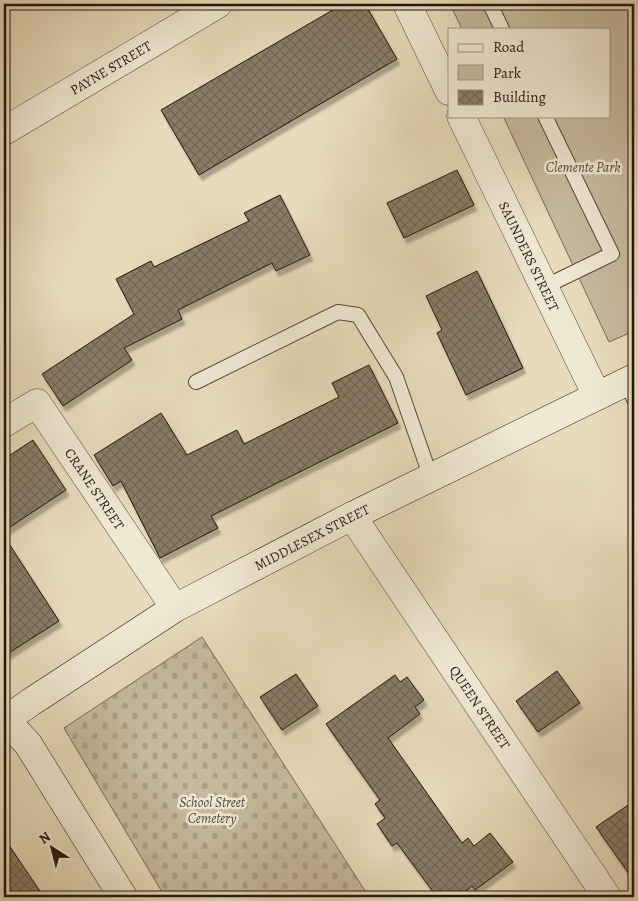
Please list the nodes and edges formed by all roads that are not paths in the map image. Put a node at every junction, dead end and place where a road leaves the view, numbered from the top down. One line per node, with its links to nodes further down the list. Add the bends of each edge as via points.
1 (218, 4): 8 (street, PAYNE STREET)
2 (407, 4): 5 (street)
3 (490, 4): 4 (lane)
4 (502, 28)
5 (448, 89)
6 (462, 118): 9 (street, SAUNDERS STREET)
7 (546, 118): 9 (lane, via 612,254)
8 (4, 131)
9 (544, 287): 12 (street, SAUNDERS STREET)
10 (196, 382): 14 (lane, via 338,312 358,315 396,377)
11 (631, 386): 12 (street, MIDDLESEX STREET)
12 (597, 396): 14 (street, MIDDLESEX STREET)
13 (4, 423): 16 (street, CRANE STREET, via 37,403)
14 (431, 478): 15 (street, MIDDLESEX STREET)
15 (352, 516): 16 (street, MIDDLESEX STREET); 19 (street, QUEEN STREET)
16 (175, 608): 17 (street, MIDDLESEX STREET)
17 (4, 720): 18 (street, via 28,744)
18 (124, 897)
19 (607, 897)

